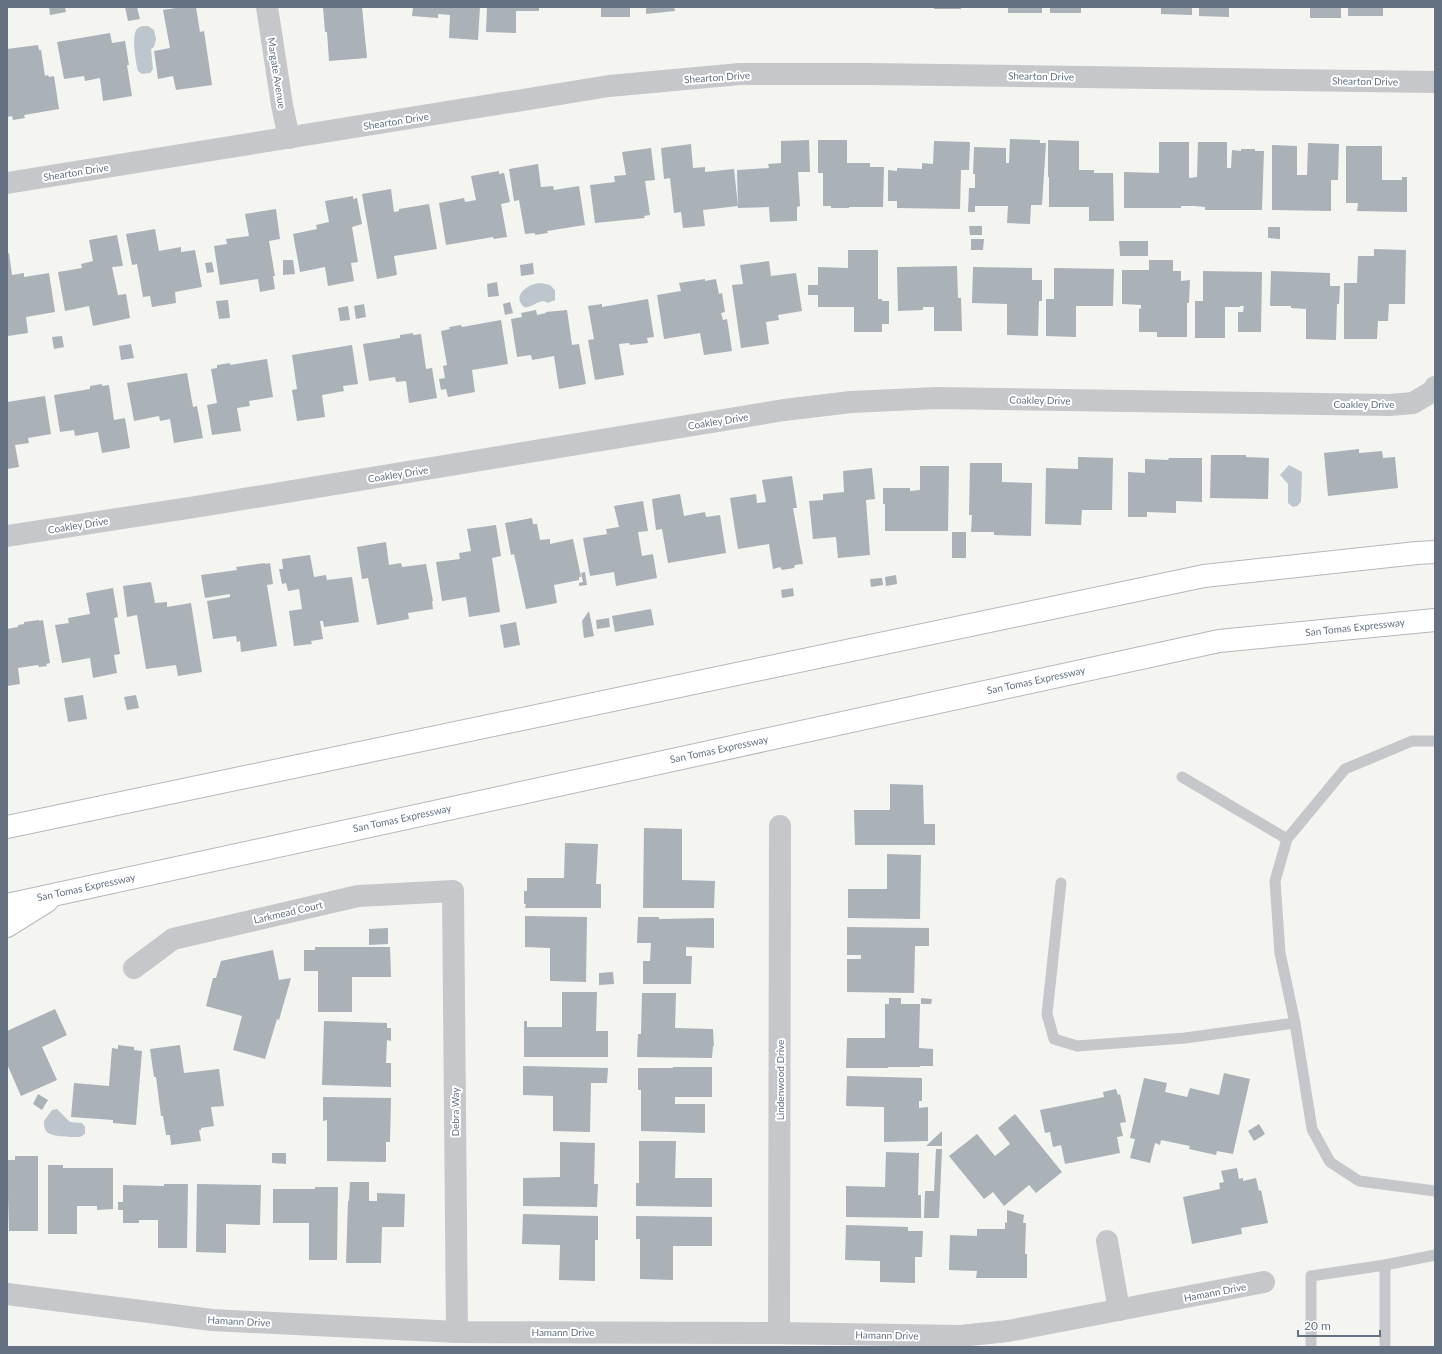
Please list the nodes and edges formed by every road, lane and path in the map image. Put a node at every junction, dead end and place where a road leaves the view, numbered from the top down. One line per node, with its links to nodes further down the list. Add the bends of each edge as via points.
1 (267, 7): 3 (street, Margate Avenue)
2 (1435, 82): 3 (street, Shearton Drive, via 740,74 610,86)
3 (289, 138): 4 (street, Shearton Drive)
4 (7, 183)
5 (1434, 389): 6 (street, Coakley Drive, via 1413,403 1390,405 937,398 851,402 784,410)
6 (7, 536)
7 (1435, 552): 12 (highway, via 1204,576)
8 (1435, 620): 16 (highway, San Tomas Expressway, via 1219,640)
9 (1435, 741): 13 (lane, via 1412,741 1345,769)
10 (1182, 777): 13 (lane)
11 (780, 826): 29 (street, Lindenwood Drive)
12 (7, 827)
13 (1287, 839): 20 (lane, via 1275,881 1280,953)
14 (1061, 883): 20 (lane, via 1048,1014 1054,1039 1077,1046 1124,1043 1185,1038)
15 (453, 891): 19 (street, Larkmead Court, via 358,896 173,939); 28 (street, Debra Way)
16 (60, 893): 17 (highway, San Tomas Expressway); 18 (highway)
17 (7, 904)
18 (7, 926)
19 (134, 968)
20 (1295, 1023): 21 (lane, via 1312,1129 1330,1162 1359,1181)
21 (1435, 1191)
22 (1107, 1241): 27 (street)
23 (1435, 1255): 24 (lane)
24 (1385, 1264): 30 (lane, via 1311,1276); 31 (lane)
25 (1264, 1282): 27 (street, Hamann Drive)
26 (7, 1294): 28 (street, Hamann Drive, via 212,1320)
27 (1119, 1310): 29 (street, Hamann Drive, via 1008,1331 960,1336)
28 (457, 1332): 29 (street, Hamann Drive)
29 (779, 1333)
30 (1311, 1347)
31 (1385, 1347)

